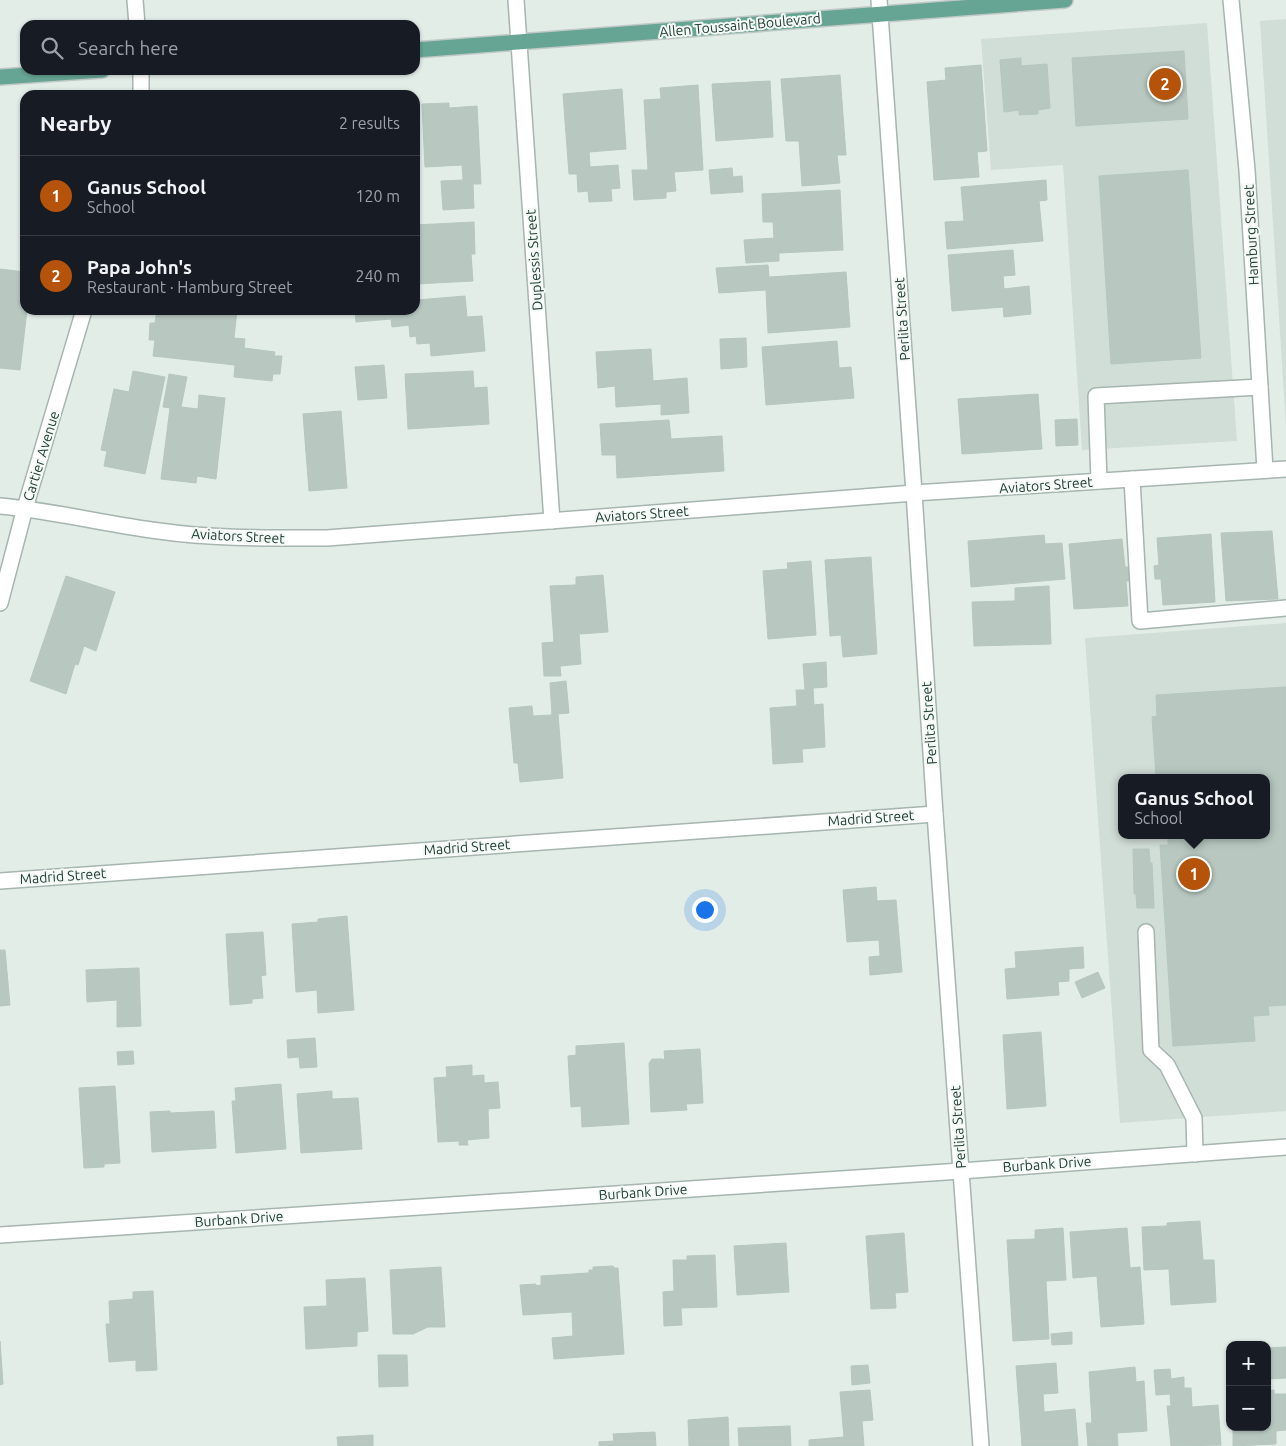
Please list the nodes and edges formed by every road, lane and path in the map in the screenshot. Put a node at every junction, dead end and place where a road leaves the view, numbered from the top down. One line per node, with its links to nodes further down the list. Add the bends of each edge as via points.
1 (136, 0): 6 (street)
2 (516, 0): 7 (street, Duplessis Street)
3 (1065, 0): 5 (main road, Allen Toussaint Boulevard)
4 (1231, 0): 14 (street, Hamburg Street, via 1247,170)
5 (880, 7): 7 (main road, Allen Toussaint Boulevard); 19 (street, Perlita Street)
6 (138, 20)
7 (518, 43): 8 (main road, Allen Toussaint Boulevard); 22 (street, Duplessis Street)
8 (420, 50)
9 (29, 75): 11 (main road)
10 (141, 75): 12 (street)
11 (0, 77)
12 (141, 90)
13 (83, 315): 21 (street, Cartier Avenue)
14 (1260, 387): 15 (street, Hamburg Street); 18 (street, via 1096,396)
15 (1265, 470): 16 (street, Aviators Street); 17 (street, Aviators Street)
16 (1286, 473)
17 (1132, 479): 18 (street, Aviators Street); 24 (street, via 1140,621)
18 (1100, 481): 19 (street, Aviators Street)
19 (914, 493): 22 (street, Aviators Street); 25 (street, Perlita Street)
20 (0, 506): 21 (street, Aviators Street)
21 (25, 508): 22 (street, Aviators Street, via 160,532 245,538 327,538); 23 (street, Cartier Avenue)
22 (552, 521)
23 (0, 603)
24 (1286, 608)
25 (935, 814): 26 (street, Madrid Street); 30 (street, Perlita Street)
26 (0, 881)
27 (1146, 932): 29 (street, via 1151,1050 1167,1065 1194,1118)
28 (1286, 1147): 29 (street, Burbank Drive)
29 (1196, 1154): 30 (street, Burbank Drive)
30 (961, 1171): 31 (street, Burbank Drive); 32 (street, Perlita Street)
31 (0, 1235)
32 (981, 1446)

